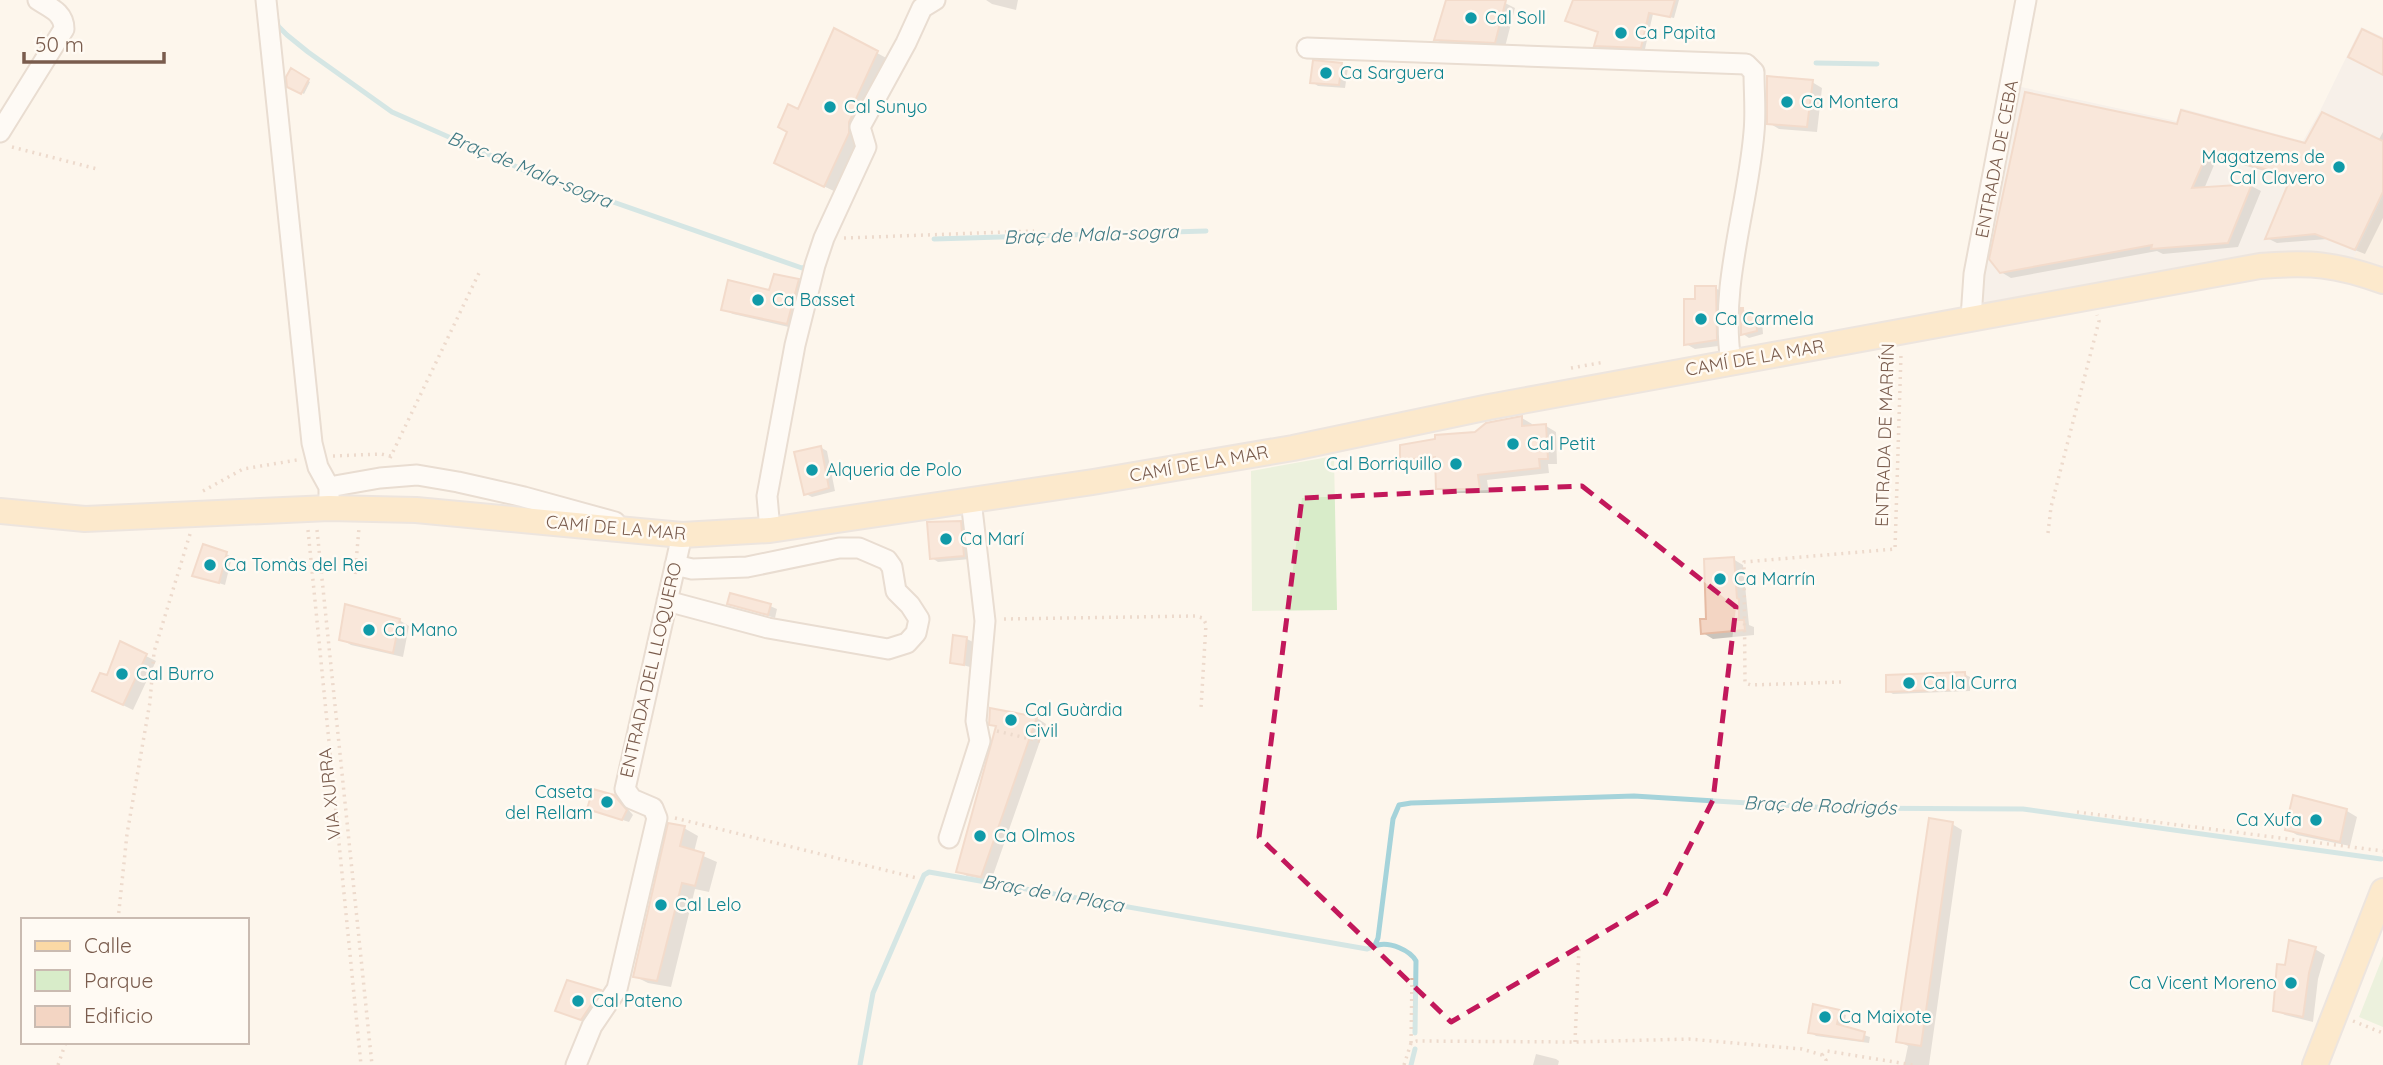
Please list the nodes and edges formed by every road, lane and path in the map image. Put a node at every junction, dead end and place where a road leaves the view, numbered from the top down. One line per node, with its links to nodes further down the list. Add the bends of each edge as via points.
1 (38, 0): 6 (lane, via 57,11 64,29)
2 (266, 0): 20 (lane)
3 (935, 0): 10 (lane, via 922,8 860,127 866,147)
4 (2026, 0): 14 (lane, ENTRADA DE CEBA, via 1974,274)
5 (1307, 48): 17 (lane, via 1746,64 1755,72 1755,131 1728,304)
6 (0, 132)
7 (0, 144): 8 (path)
8 (97, 169)
9 (1034, 231): 10 (path)
10 (824, 238): 28 (lane, via 795,345 767,496)
11 (479, 273): 19 (path)
12 (2383, 282): 13 (main road, CAMÍ DE LA MAR, via 2348,269 2302,262)
13 (2092, 296): 14 (main road, CAMÍ DE LA MAR); 30 (path, via 2099,321)
14 (1971, 318): 15 (main road, CAMÍ DE LA MAR)
15 (1902, 331): 17 (main road, CAMÍ DE LA MAR); 36 (path, ENTRADA DE MARRÍN, via 1895,549 1744,562 1745,682)
16 (1613, 360): 18 (path)
17 (1731, 362): 23 (main road, CAMÍ DE LA MAR, via 1293,448)
18 (1563, 371)
19 (391, 456): 20 (path); 21 (path); 22 (path)
20 (316, 457): 24 (path, via 243,469); 25 (lane)
21 (404, 459)
22 (380, 478): 25 (lane); 29 (lane, via 416,475 458,482)
23 (971, 500): 28 (main road, CAMÍ DE LA MAR); 35 (lane)
24 (198, 504): 25 (main road, CAMÍ DE LA MAR); 27 (main road, CAMÍ DE LA MAR, via 85,519); 46 (path, via 154,652)
25 (320, 506): 26 (main road, CAMÍ DE LA MAR); 56 (path); 57 (path, VIA XURRA)
26 (360, 509): 29 (main road, CAMÍ DE LA MAR); 33 (path)
27 (0, 511)
28 (770, 530): 31 (main road, CAMÍ DE LA MAR)
29 (648, 532): 31 (main road, CAMÍ DE LA MAR)
30 (2048, 533)
31 (682, 535): 32 (lane, ENTRADA DEL LLOQUERO)
32 (675, 565): 34 (lane, ENTRADA DEL LLOQUERO); 34 (lane, via 692,569 747,567 859,548 887,560 892,567 895,591 919,619 916,633 907,643 888,649 768,628)
33 (355, 574)
34 (667, 601): 41 (lane, ENTRADA DEL LLOQUERO, via 625,789 629,797)
35 (984, 617): 37 (path, via 1203,618); 38 (lane, via 976,721)
36 (1841, 682)
37 (1201, 708)
38 (979, 734): 39 (path, via 989,729); 42 (lane)
39 (1043, 742)
40 (2077, 812): 43 (path)
41 (656, 813): 44 (path); 58 (lane, via 617,989 592,1026)
42 (949, 838)
43 (2383, 851)
44 (917, 878)
45 (2383, 891): 49 (main road)
46 (118, 918)
47 (1579, 947): 51 (path)
48 (1412, 976): 52 (path)
49 (2334, 1014): 50 (path); 62 (main road)
50 (2383, 1033)
51 (1575, 1042): 52 (path); 54 (path, via 1689,1039 1802,1049)
52 (1411, 1043): 59 (path)
53 (65, 1044): 55 (path)
54 (1822, 1055): 60 (path); 61 (path, via 1827,1051)
55 (58, 1065)
56 (361, 1065)
57 (372, 1065)
58 (576, 1065)
59 (1404, 1065)
60 (1825, 1065)
61 (1913, 1065)
62 (2315, 1065)

